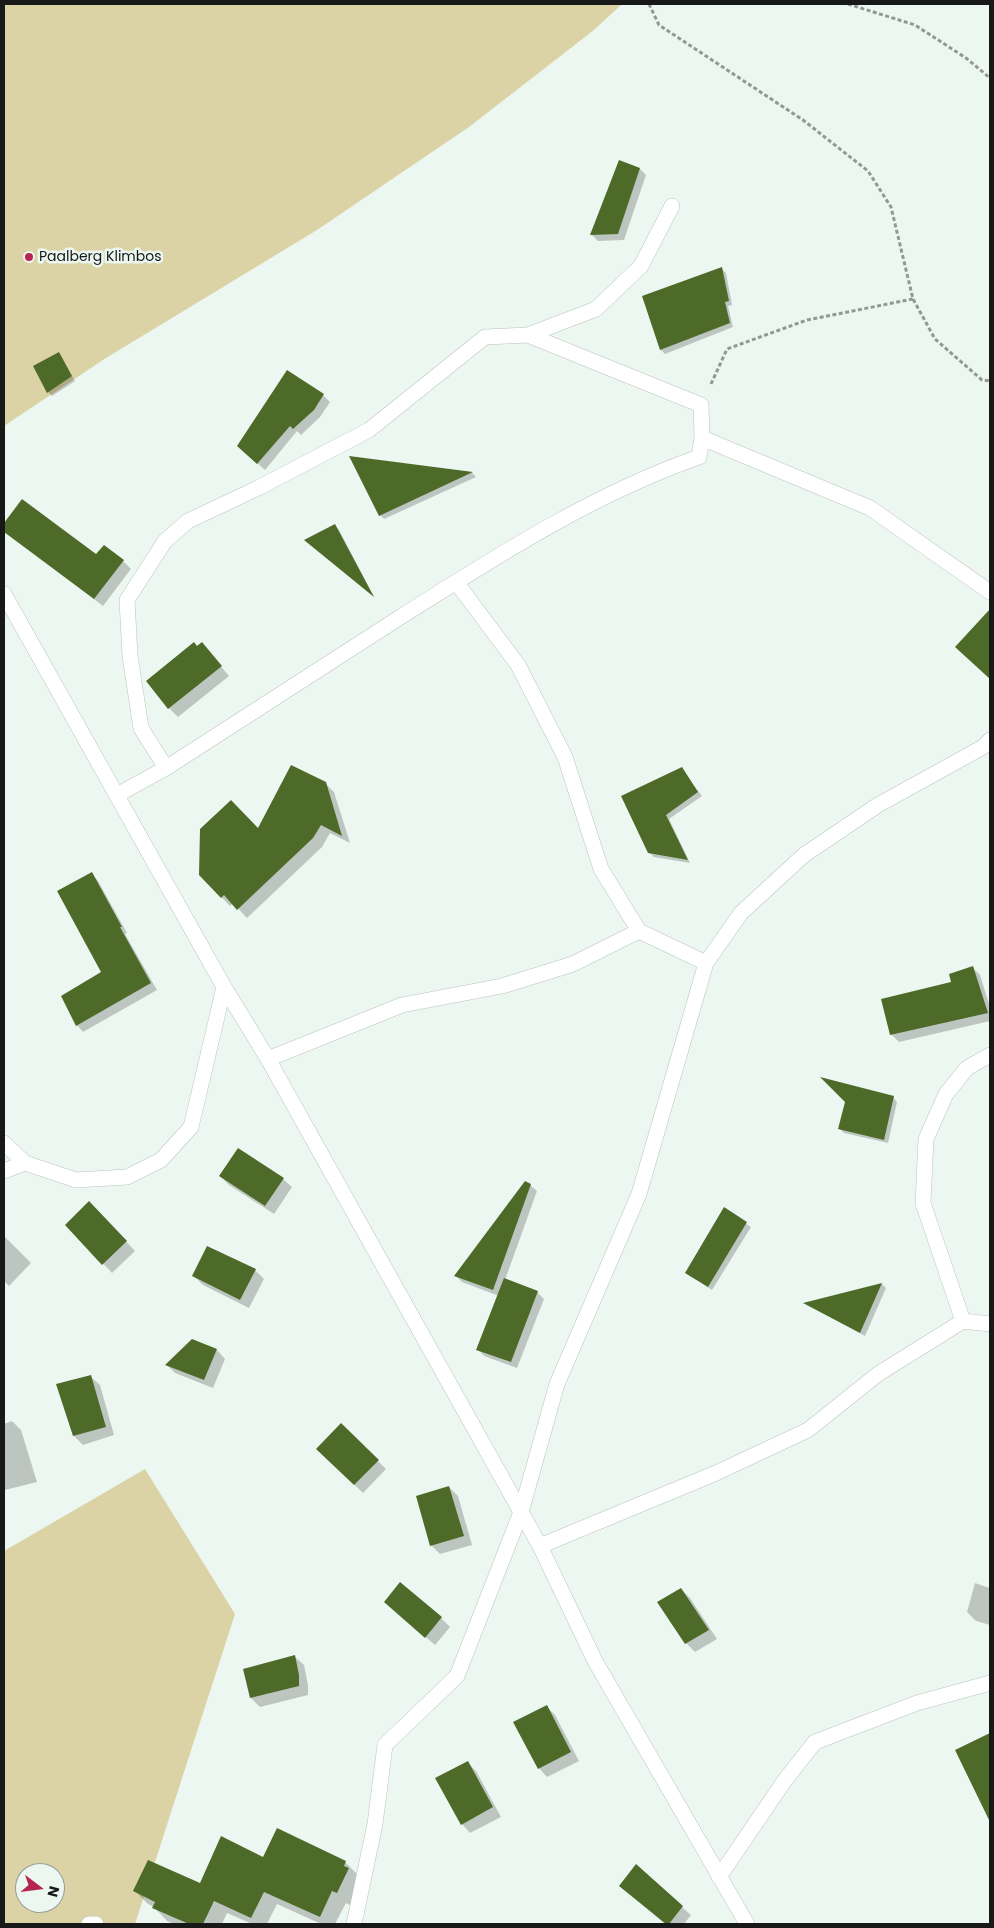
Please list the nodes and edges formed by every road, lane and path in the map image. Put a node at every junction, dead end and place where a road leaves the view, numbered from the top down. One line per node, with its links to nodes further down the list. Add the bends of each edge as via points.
1 (649, 4): 5 (path, via 659,26 803,120 868,170 891,207)
2 (848, 4): 3 (path, via 915,25)
3 (990, 78)
4 (672, 206): 6 (lane, via 641,266 596,309)
5 (913, 299): 7 (path, via 935,339 982,380); 8 (path, via 807,320 727,349)
6 (528, 335): 8 (lane); 14 (lane, via 485,336 369,430 188,521 165,541 127,600 130,656 141,728)
7 (990, 381)
8 (701, 405): 9 (lane)
9 (702, 438): 10 (lane, via 700,457 669,468 560,520); 11 (lane, via 870,508)
10 (456, 582): 14 (lane); 16 (lane, via 518,665 565,757 601,869)
11 (990, 592)
12 (4, 594): 15 (lane)
13 (990, 740): 17 (lane, via 983,747 878,805 804,855 741,913)
14 (166, 768): 15 (lane)
15 (116, 795): 18 (lane)
16 (639, 931): 17 (lane); 20 (lane, via 573,964 502,986 402,1005)
17 (706, 963): 26 (lane, via 639,1194 557,1384)
18 (224, 987): 20 (lane); 22 (lane, via 191,1127 161,1160 127,1177 76,1180)
19 (990, 1056): 24 (lane, via 967,1068 946,1094 926,1139 923,1203)
20 (268, 1059): 26 (lane)
21 (4, 1143): 22 (lane)
22 (25, 1163): 23 (lane)
23 (4, 1171)
24 (963, 1321): 25 (lane); 27 (lane, via 878,1374 808,1430)
25 (990, 1324)
26 (521, 1512): 27 (lane); 32 (lane, via 457,1676 385,1745 375,1824)
27 (540, 1546): 29 (lane, via 595,1661)
28 (990, 1682): 29 (lane, via 917,1703 815,1742)
29 (719, 1877): 33 (lane)
30 (89, 1924): 31 (lane)
31 (96, 1924)
32 (354, 1924)
33 (747, 1924)

